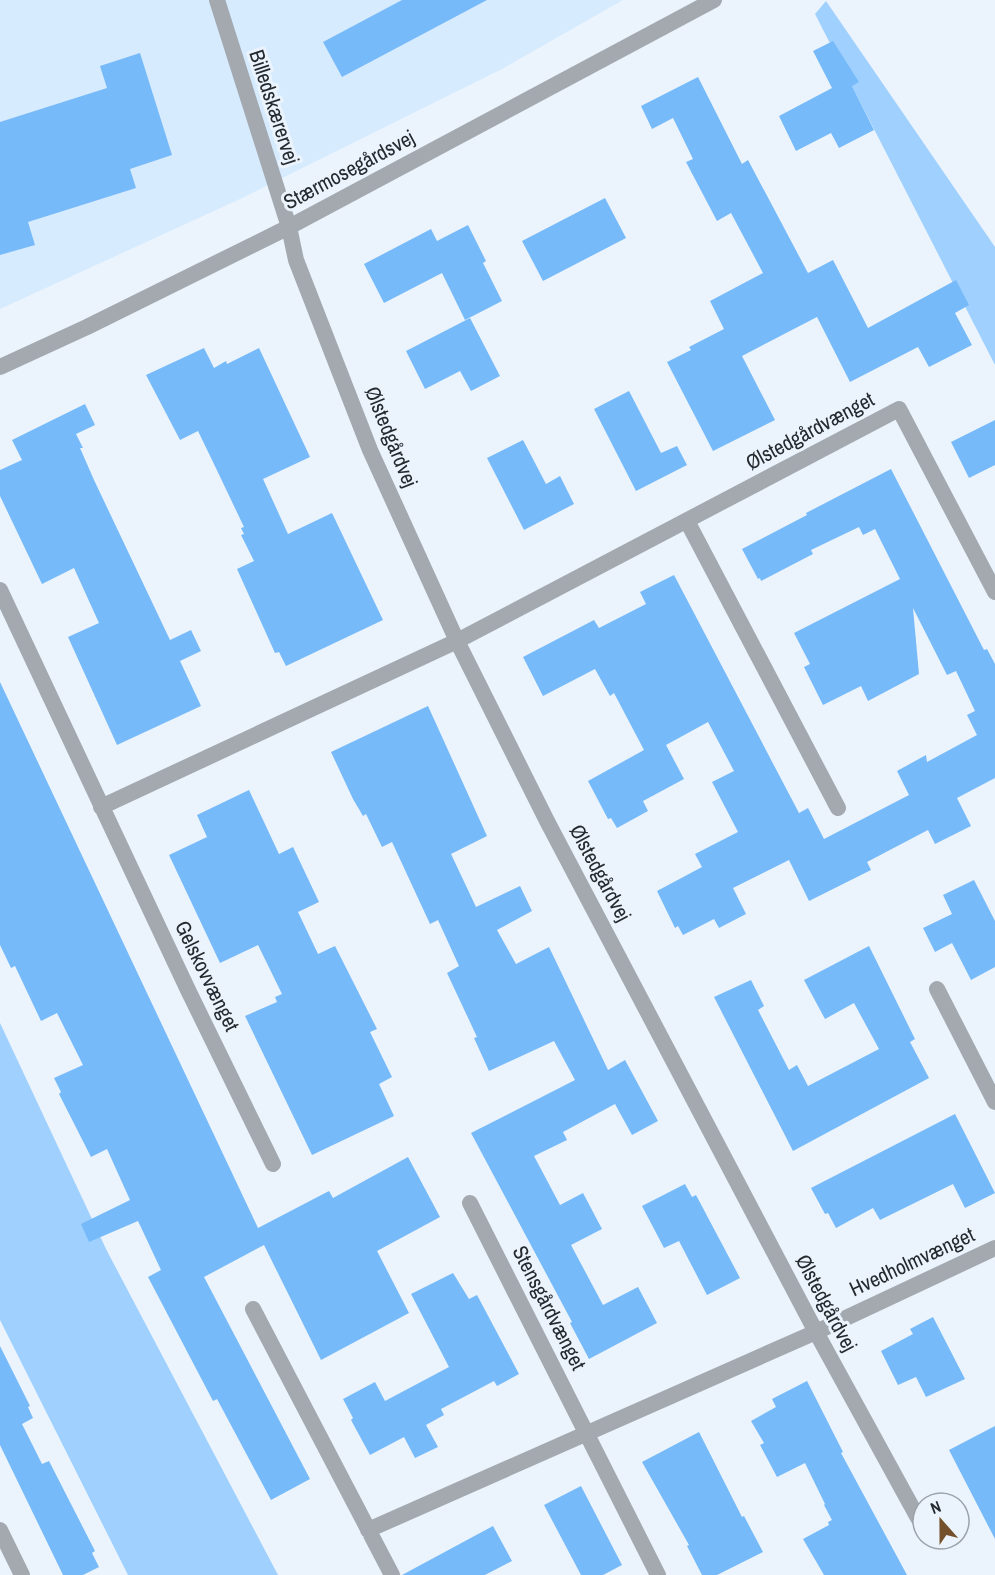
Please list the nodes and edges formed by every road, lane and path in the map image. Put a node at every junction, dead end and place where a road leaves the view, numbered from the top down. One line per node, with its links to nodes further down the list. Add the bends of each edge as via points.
1 (217, 0): 3 (street, Billedskærervej)
2 (714, 0): 3 (street, Stærmosegårdsvej)
3 (289, 227): 4 (street, Stærmosegårdsvej); 8 (street, Ølstedgårdvej, via 296,260 370,450)
4 (0, 367)
5 (687, 521): 7 (street, Ølstedgårdvænget, via 899,409); 8 (street, Ølstedgårdvænget); 10 (street)
6 (0, 590): 9 (street, Gelskovvænget)
7 (995, 592)
8 (457, 641): 9 (street); 17 (street, Ølstedgårdvej, via 547,821)
9 (101, 807): 13 (street, Gelskovvænget)
10 (838, 808)
11 (937, 989): 12 (street)
12 (995, 1102)
13 (273, 1164)
14 (470, 1203): 18 (street, Stensgårdvænget)
15 (995, 1248): 17 (street, Hvedholmvænget)
16 (253, 1309): 21 (street)
17 (816, 1332): 18 (street); 19 (street, Ølstedgårdvej)
18 (587, 1433): 21 (street); 24 (street, Stensgårdvænget)
19 (911, 1505)
20 (0, 1530): 22 (street)
21 (368, 1530): 23 (street)
22 (22, 1575)
23 (392, 1575)
24 (658, 1575)

